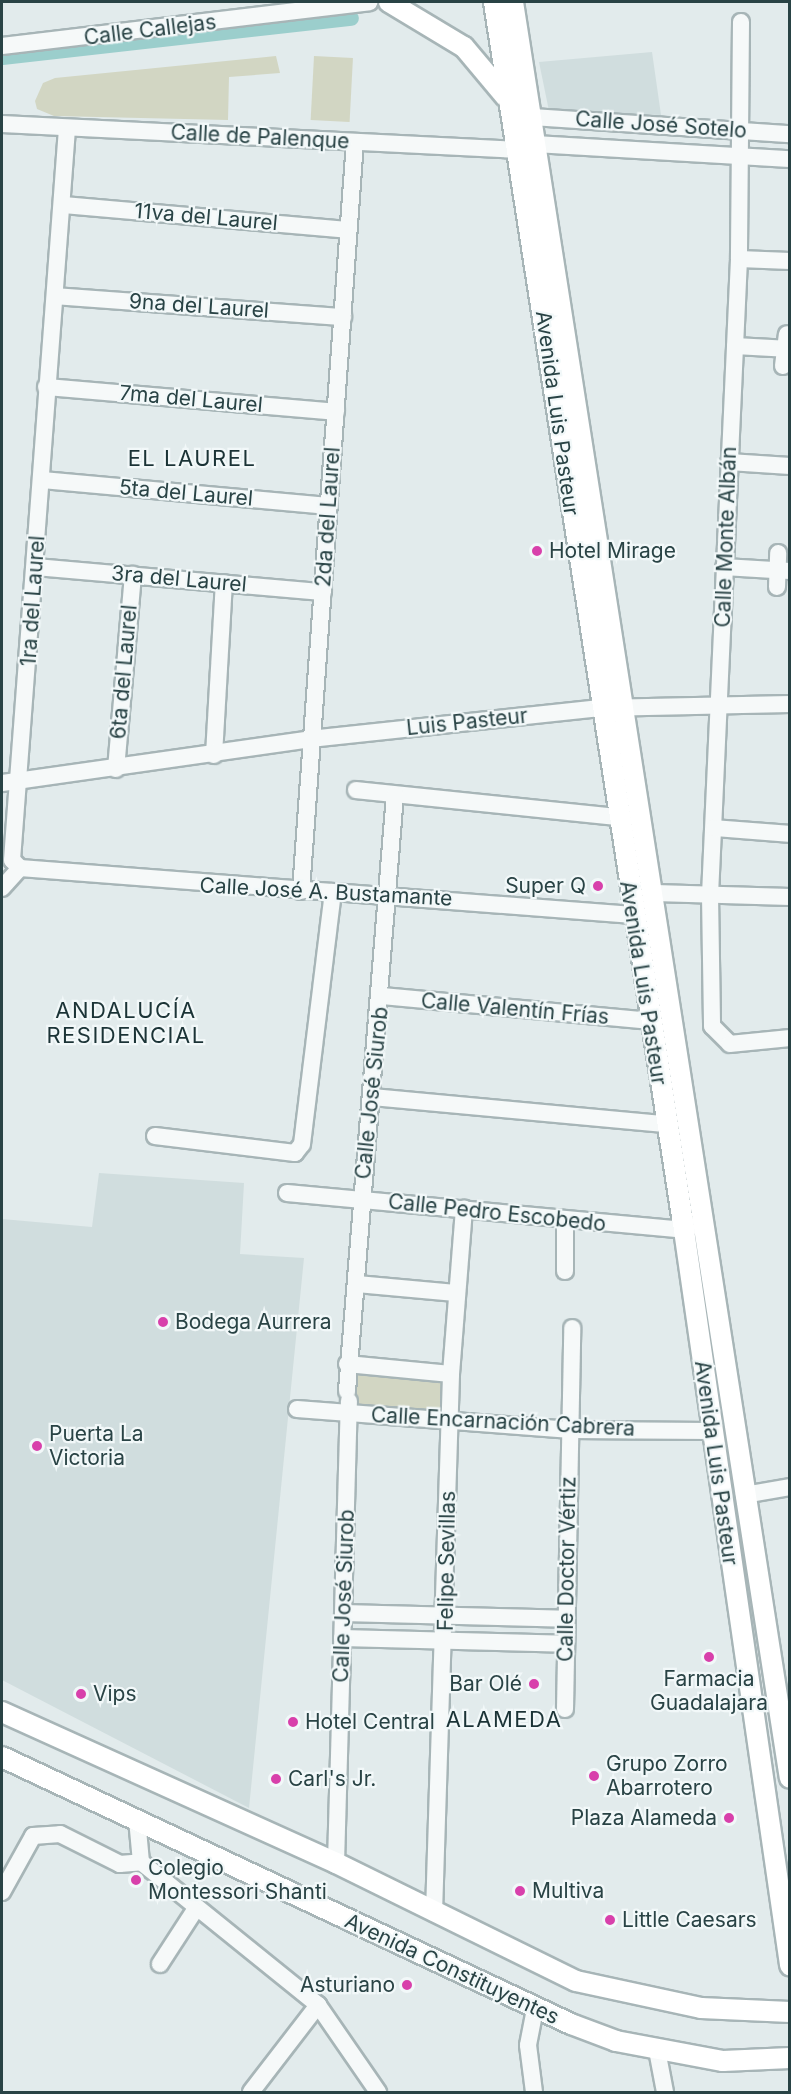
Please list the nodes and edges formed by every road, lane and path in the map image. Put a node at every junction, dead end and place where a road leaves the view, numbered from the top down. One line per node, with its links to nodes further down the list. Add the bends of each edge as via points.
1 (369, 2): 6 (street, Calle Callejas)
2 (389, 2): 7 (main road, via 464,47)
3 (494, 2): 7 (main road, Avenida Luis Pasteur)
4 (513, 2): 8 (main road, Avenida Luis Pasteur)
5 (741, 22): 11 (street, Calle Monte Albán)
6 (2, 46)
7 (510, 102): 14 (main road, Avenida Luis Pasteur)
8 (532, 117): 11 (street, Calle José Sotelo); 14 (main road, Avenida Luis Pasteur)
9 (2, 124): 10 (street, Calle de Palenque)
10 (67, 128): 13 (street, Calle de Palenque); 17 (street, 1ra del Laurel)
11 (739, 130): 12 (street, Calle José Sotelo); 15 (street, Calle Monte Albán)
12 (789, 134)
13 (355, 142): 14 (street, Calle de Palenque); 18 (street, 2da del Laurel)
14 (527, 147): 15 (street, Calle José Sotelo); 40 (main road, Avenida Luis Pasteur); 41 (main road, Avenida Luis Pasteur)
15 (738, 155): 16 (street, Calle José Sotelo); 19 (street, Calle Monte Albán)
16 (789, 159)
17 (63, 205): 18 (street, 11va del Laurel); 21 (street, 1ra del Laurel)
18 (348, 230): 22 (street, 2da del Laurel)
19 (739, 259): 20 (street); 23 (street, Calle Monte Albán)
20 (789, 261)
21 (55, 296): 22 (street, 9na del Laurel); 25 (street, 1ra del Laurel)
22 (343, 317): 26 (street, 2da del Laurel)
23 (735, 346): 24 (street); 27 (street, Calle Monte Albán)
24 (786, 349)
25 (46, 387): 26 (street, 7ma del Laurel); 29 (street, 1ra del Laurel)
26 (336, 412): 30 (street, 2da del Laurel)
27 (729, 462): 28 (street); 33 (street, Calle Monte Albán)
28 (789, 466)
29 (42, 480): 30 (street, 5ta del Laurel); 32 (street, 1ra del Laurel)
30 (329, 506): 37 (street, 2da del Laurel)
31 (782, 565): 33 (street); 36 (street)
32 (35, 567): 34 (street, 3ra del Laurel); 45 (street, 1ra del Laurel)
33 (724, 567): 39 (street, Calle Monte Albán)
34 (133, 575): 35 (street, 3ra del Laurel); 44 (street, 6ta del Laurel)
35 (224, 583): 37 (street, 3ra del Laurel); 43 (street)
36 (777, 587)
37 (323, 592): 42 (street, 2da del Laurel)
38 (789, 704): 39 (street, Luis Pasteur)
39 (720, 706): 41 (street, Luis Pasteur); 50 (street, Calle Monte Albán)
40 (600, 708): 41 (street, Luis Pasteur); 42 (street, Luis Pasteur); 49 (main road, Avenida Luis Pasteur)
41 (624, 710): 56 (main road, Avenida Luis Pasteur)
42 (310, 739): 43 (street); 54 (street, 2da del Laurel)
43 (214, 755): 44 (street)
44 (116, 769): 45 (street)
45 (20, 782): 46 (street); 52 (street, 1ra del Laurel, via 12,860)
46 (2, 783)
47 (356, 790): 48 (street)
48 (395, 795): 49 (street); 57 (street, Calle José Siurob)
49 (619, 817): 60 (main road, Avenida Luis Pasteur)
50 (714, 828): 51 (street); 58 (street, Calle Monte Albán)
51 (789, 834)
52 (20, 868): 53 (street); 54 (street, Calle José A. Bustamante)
53 (2, 888)
54 (301, 891): 55 (street, Calle José A. Bustamante)
55 (333, 892): 57 (street, Calle José A. Bustamante); 66 (street, via 302,1144 296,1153)
56 (655, 893): 58 (street); 71 (main road, Avenida Luis Pasteur)
57 (388, 894): 60 (street, Calle José A. Bustamante); 61 (street, Calle José Siurob)
58 (710, 895): 59 (street); 63 (street, Calle Monte Albán, via 712,1026 730,1044)
59 (789, 897)
60 (633, 915): 62 (main road, Avenida Luis Pasteur)
61 (382, 996): 62 (street, Calle Valentín Frías); 64 (street, Calle José Siurob)
62 (649, 1021): 65 (main road, Avenida Luis Pasteur)
63 (789, 1038)
64 (372, 1097): 65 (street); 68 (street, Calle José Siurob)
65 (665, 1124): 72 (main road, Avenida Luis Pasteur)
66 (155, 1136)
67 (287, 1193): 68 (street, Calle Pedro Escobedo)
68 (362, 1200): 69 (street, Calle Pedro Escobedo); 74 (street, Calle José Siurob)
69 (464, 1209): 70 (street, Calle Pedro Escobedo); 75 (street, Felipe Sevillas)
70 (565, 1220): 72 (street, Calle Pedro Escobedo); 73 (street)
71 (704, 1220): 72 (street); 76 (main road, Avenida Luis Pasteur)
72 (684, 1230): 77 (main road, Avenida Luis Pasteur)
73 (565, 1271)
74 (357, 1284): 75 (street); 79 (street, Calle José Siurob)
75 (456, 1293): 80 (street, Felipe Sevillas)
76 (717, 1314): 77 (main road); 87 (main road, Avenida Luis Pasteur)
77 (696, 1315): 85 (main road, Avenida Luis Pasteur)
78 (572, 1328): 84 (street, Calle Doctor Vértiz)
79 (347, 1364): 80 (street); 81 (street, Calle José Siurob)
80 (451, 1374): 83 (street, Felipe Sevillas)
81 (349, 1402): 82 (street, Calle Encarnación Cabrera); 83 (street, Calle Encarnación Cabrera); 88 (street, Calle José Siurob)
82 (297, 1409)
83 (449, 1423): 84 (street, Calle Encarnación Cabrera); 89 (street, Felipe Sevillas)
84 (571, 1430): 85 (street, Calle Encarnación Cabrera); 90 (street, Calle Doctor Vértiz)
85 (710, 1431): 105 (main road, Avenida Luis Pasteur)
86 (789, 1487): 87 (street)
87 (744, 1495): 97 (main road, Avenida Luis Pasteur)
88 (343, 1613): 89 (street); 91 (street, Calle José Siurob)
89 (446, 1616): 90 (street); 92 (street, Felipe Sevillas)
90 (566, 1619): 93 (street, Calle Doctor Vértiz)
91 (342, 1638): 92 (street); 100 (street, Calle José Siurob)
92 (445, 1640): 93 (street); 103 (street, Felipe Sevillas)
93 (565, 1644): 94 (street, Calle Doctor Vértiz)
94 (565, 1709)
95 (2, 1712): 100 (main road, Avenida Constituyentes)
96 (2, 1757): 98 (main road, Avenida Constituyentes)
97 (789, 1778)
98 (137, 1819): 99 (street); 107 (main road, Avenida Constituyentes)
99 (141, 1862): 101 (street, via 120,1864 60,1834 33,1836); 102 (street)
100 (336, 1863): 103 (main road, Avenida Constituyentes)
101 (2, 1892)
102 (195, 1910): 104 (street); 106 (street)
103 (434, 1912): 108 (main road, Avenida Constituyentes, via 576,1981 701,2007)
104 (160, 1964)
105 (789, 1965)
106 (318, 2005): 111 (street); 112 (street)
107 (535, 2009): 109 (main road, Avenida Constituyentes); 113 (street, via 528,2045)
108 (789, 2012)
109 (657, 2050): 110 (main road, Avenida Constituyentes, via 723,2061); 114 (street)
110 (789, 2058)
111 (251, 2092)
112 (378, 2092)
113 (534, 2092)
114 (665, 2092)

